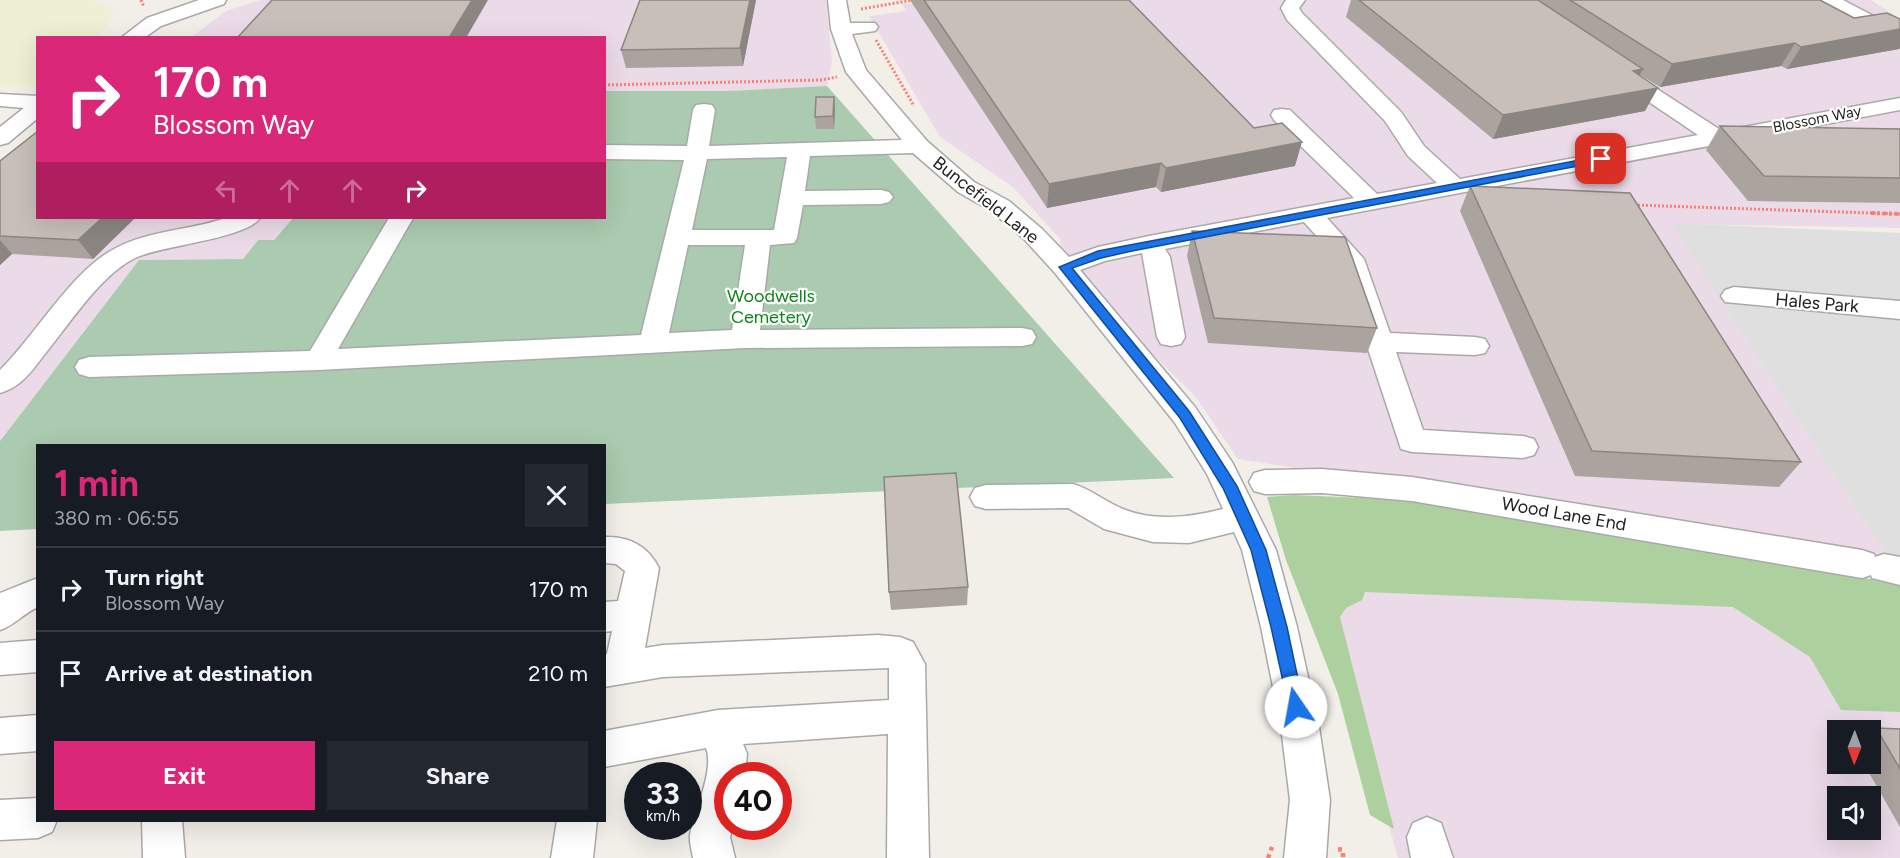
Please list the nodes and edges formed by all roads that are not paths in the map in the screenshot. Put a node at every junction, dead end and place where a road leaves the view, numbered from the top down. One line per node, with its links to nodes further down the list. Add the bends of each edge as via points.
1 (160, 0): 7 (street)
2 (217, 0): 7 (street)
3 (837, 0): 8 (street, Buncefield Lane)
4 (1296, 0): 26 (street, via 1290,8 1294,16 1393,117 1416,151)
5 (1829, 0): 10 (street)
6 (865, 18): 8 (street)
7 (154, 22): 9 (street)
8 (841, 29): 22 (street, Buncefield Lane, via 856,72)
9 (133, 36)
10 (1900, 38)
11 (1608, 65): 21 (street)
12 (0, 100): 13 (street)
13 (36, 102)
14 (1900, 104): 19 (street, Blossom Way)
15 (36, 110): 20 (street)
16 (704, 110): 25 (street)
17 (1721, 114): 19 (street)
18 (1282, 115): 29 (street)
19 (1749, 132): 21 (street, Blossom Way)
20 (0, 138)
21 (1718, 138): 26 (street, Blossom Way)
22 (919, 146): 23 (street); 36 (street, Buncefield Lane, via 966,187 1000,206)
23 (800, 150): 25 (street); 28 (street)
24 (606, 152): 25 (street)
25 (697, 153): 33 (street)
26 (1454, 186): 29 (street, Blossom Way)
27 (881, 197): 28 (street)
28 (794, 198): 34 (street, via 785,238)
29 (1372, 203): 30 (street, Blossom Way)
30 (1311, 214): 35 (street, Blossom Way); 42 (street, via 1351,259)
31 (245, 219): 47 (street, via 125,253 98,272 11,377)
32 (400, 219): 45 (street)
33 (678, 237): 34 (street); 43 (street)
34 (758, 239): 41 (street)
35 (1149, 244): 36 (street, Blossom Way); 40 (street, via 1157,257)
36 (1064, 267): 51 (street, Buncefield Lane, via 1185,415 1221,470)
37 (1734, 296): 38 (street, Hales Park)
38 (1895, 316)
39 (1022, 337): 41 (street)
40 (1171, 337)
41 (745, 339): 43 (street)
42 (1378, 342): 44 (street); 48 (street, via 1412,441)
43 (653, 344): 45 (street)
44 (1475, 346)
45 (318, 360): 46 (street)
46 (89, 367)
47 (0, 383)
48 (1523, 447)
49 (1265, 482): 53 (street, Wood Lane End, via 1322,481 1412,489)
50 (986, 497): 51 (street, via 1073,496 1115,520 1153,529 1189,530)
51 (1244, 517): 73 (street, Buncefield Lane, via 1258,550 1279,627 1300,728 1310,800)
52 (606, 550): 56 (street, via 634,556 642,568)
53 (1882, 568)
54 (36, 593): 55 (street)
55 (0, 615)
56 (619, 616): 59 (street)
57 (36, 656): 58 (street)
58 (0, 659)
59 (614, 669): 60 (street, via 675,660 900,653 907,664)
60 (906, 716): 61 (street); 72 (street)
61 (718, 728): 64 (street); 71 (street, via 728,754 710,837)
62 (36, 733): 63 (street)
63 (0, 736)
64 (606, 749)
65 (36, 818): 66 (street)
66 (0, 820)
67 (162, 822): 69 (street)
68 (577, 822): 70 (street)
69 (165, 858)
70 (572, 858)
71 (714, 858)
72 (908, 858)
73 (1305, 858)

